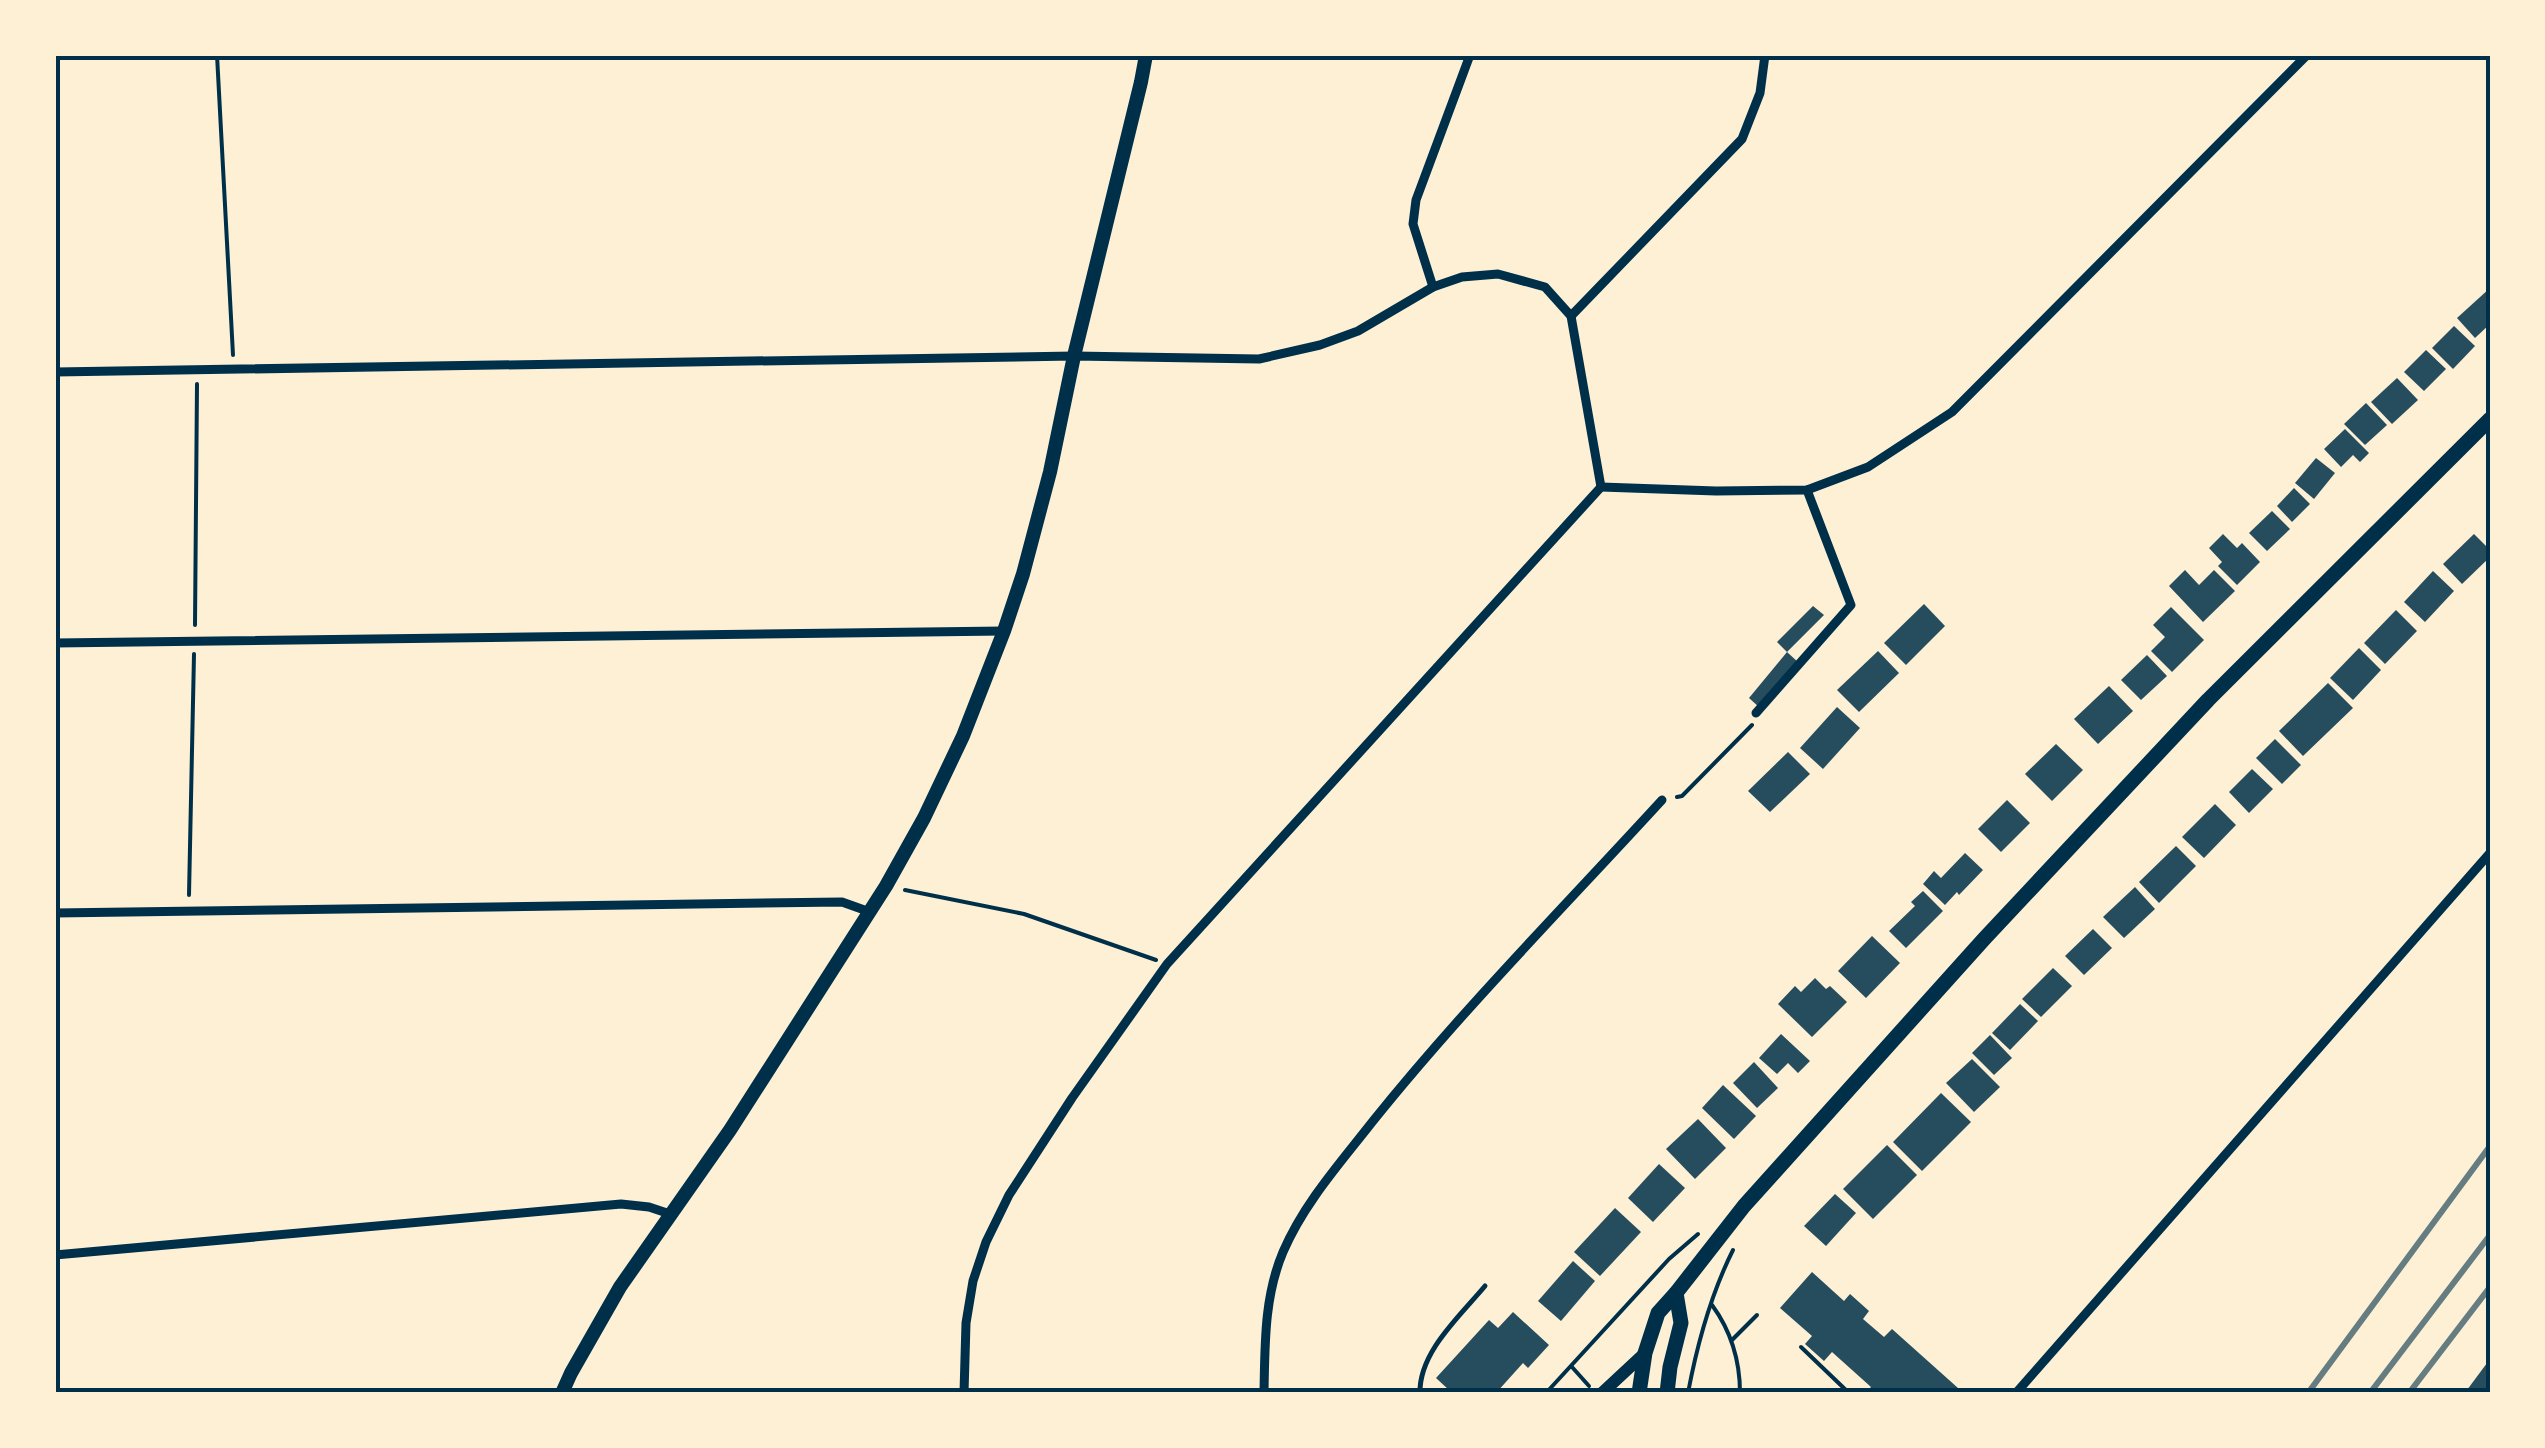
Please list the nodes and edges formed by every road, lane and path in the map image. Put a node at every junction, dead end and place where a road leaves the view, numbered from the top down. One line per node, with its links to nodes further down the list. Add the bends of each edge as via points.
1 (217, 55): 9 (path)
2 (1146, 55): 8 (main road)
3 (1470, 55): 6 (street, via 1416,200 1413,224)
4 (1765, 55): 7 (street, via 1742,139)
5 (2307, 55): 14 (street, via 1952,412 1868,467)
6 (1433, 287): 7 (street, via 1462,276 1498,274 1545,287); 8 (street, via 1358,331 1259,359)
7 (1570, 316): 13 (street)
8 (1074, 356): 9 (street); 15 (main road, via 1046,489)
9 (234, 368): 10 (street)
10 (198, 370): 11 (street); 16 (path)
11 (55, 372)
12 (2490, 419): 31 (highway, via 2208,700 2010,911 1744,1206)
13 (1600, 487): 14 (street); 25 (street)
14 (1807, 490): 18 (street, via 1852,605)
15 (1004, 630): 16 (street); 21 (main road, via 963,736)
16 (194, 642): 17 (street); 22 (path)
17 (55, 644)
18 (1756, 713): 19 (path, via 1752,726 1682,796)
19 (1662, 800): 41 (street, via 1410,1075 1322,1185 1282,1253 1270,1291)
20 (2490, 854): 49 (street)
21 (886, 886): 23 (main road); 25 (path, via 1024,914)
22 (189, 911): 23 (street, via 842,902); 24 (street)
23 (870, 912): 26 (main road)
24 (55, 913)
25 (1167, 964): 40 (street, via 1061,1114 986,1242 966,1323)
26 (670, 1214): 29 (street, via 621,1204); 39 (main road, via 620,1287)
27 (1706, 1226): 37 (path)
28 (1739, 1241): 32 (path)
29 (55, 1255)
30 (1485, 1286): 42 (lane, via 1428,1356)
31 (1676, 1293): 36 (highway, via 1658,1313); 45 (highway, via 1681,1322)
32 (1712, 1306): 34 (path); 46 (path)
33 (1757, 1315): 34 (path)
34 (1732, 1340): 47 (path)
35 (1801, 1347): 48 (path)
36 (1646, 1353): 38 (main road); 44 (highway)
37 (1572, 1366): 38 (path); 43 (path)
38 (1597, 1391)
39 (562, 1393)
40 (964, 1393)
41 (1264, 1393)
42 (1420, 1393)
43 (1546, 1393)
44 (1639, 1393)
45 (1666, 1393)
46 (1688, 1393)
47 (1740, 1393)
48 (1848, 1393)
49 (2016, 1393)

